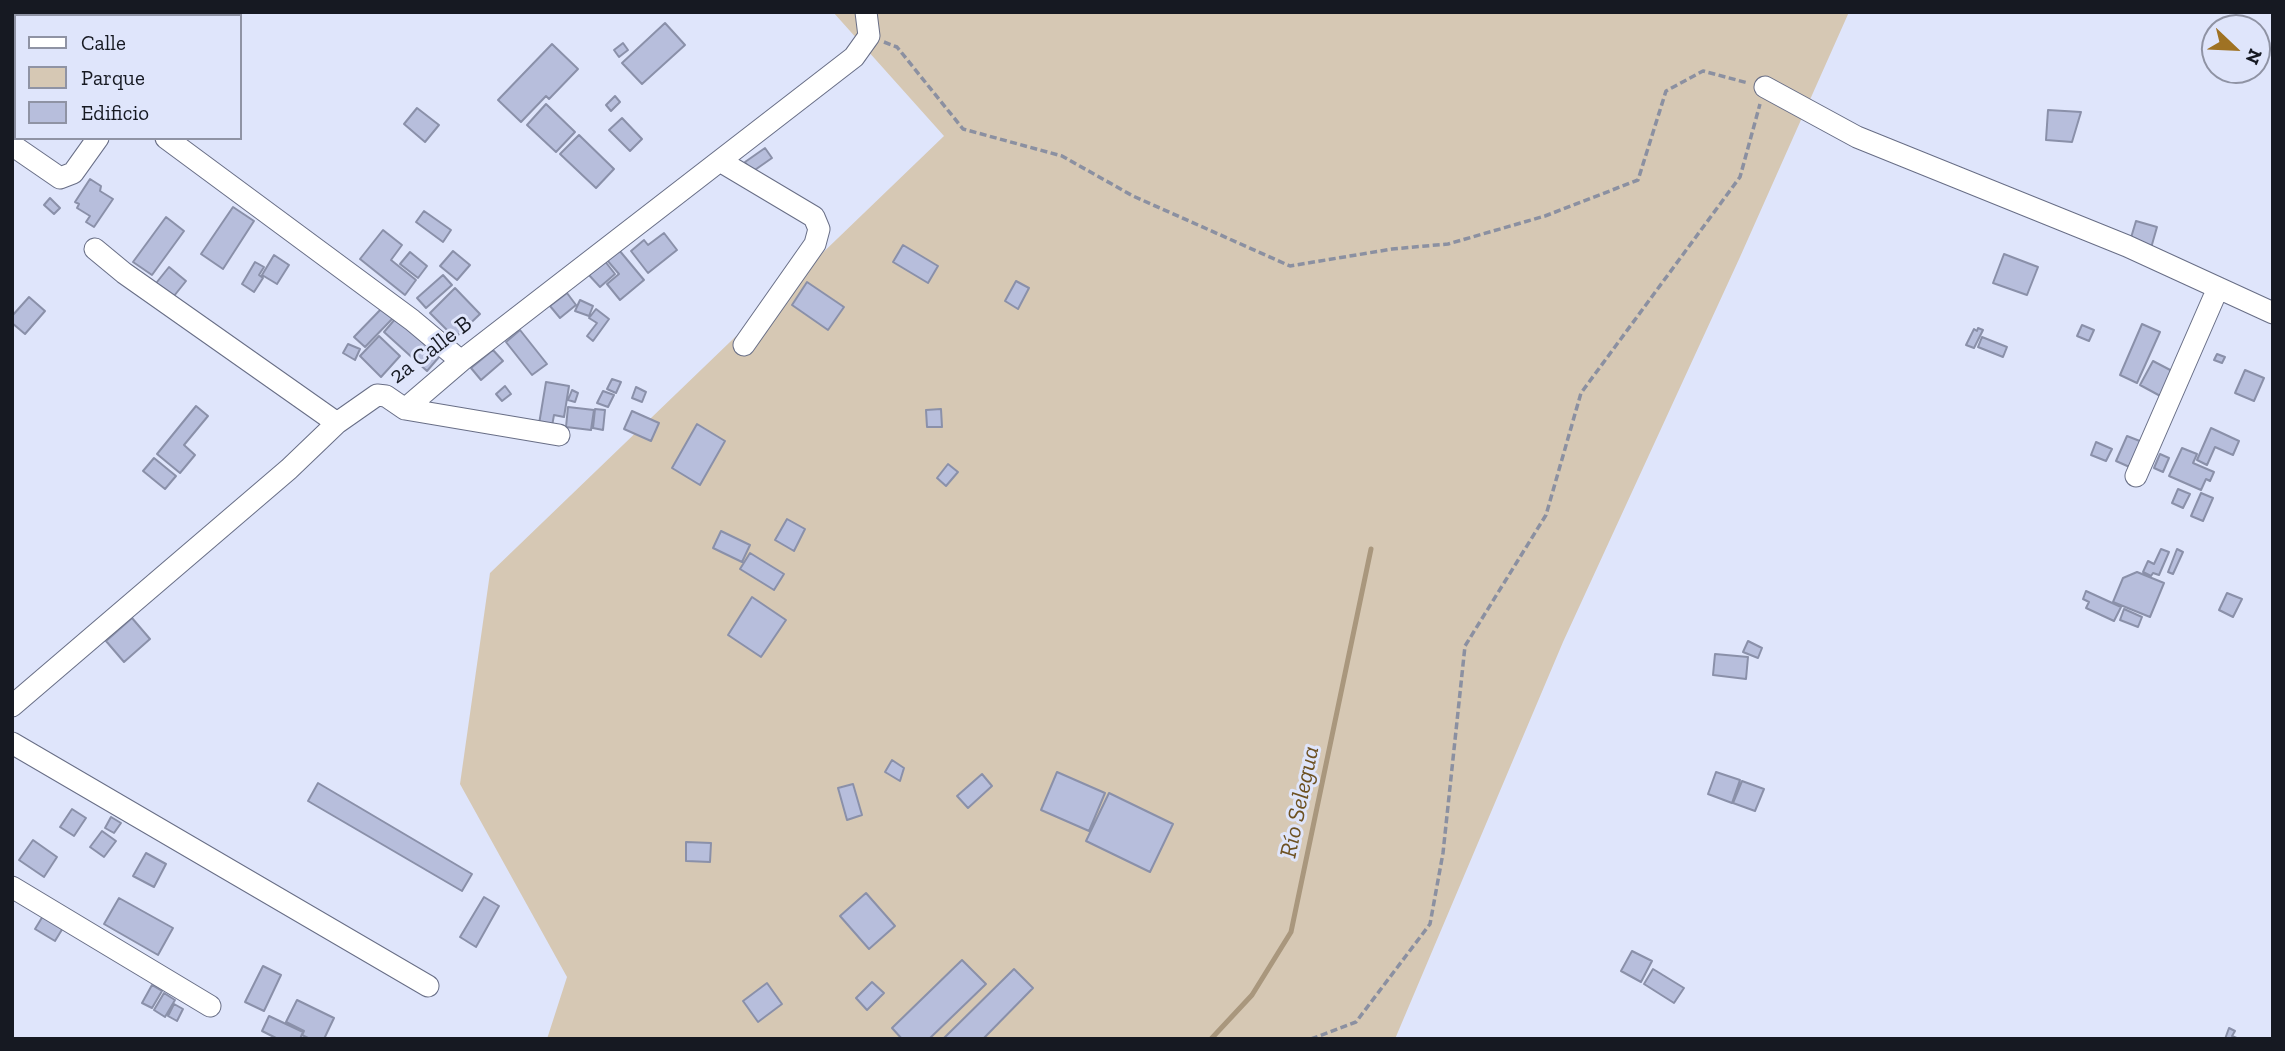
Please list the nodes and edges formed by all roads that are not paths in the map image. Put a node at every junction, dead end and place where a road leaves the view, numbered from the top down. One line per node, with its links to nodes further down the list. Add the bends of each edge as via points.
1 (854, 12): 3 (street)
2 (866, 12): 3 (street)
3 (869, 36): 8 (street, 2a Calle B, via 854,57)
4 (1765, 87): 10 (street, via 1857,137)
5 (97, 140): 7 (street, via 73,173 60,178)
6 (169, 140): 13 (street)
7 (12, 145)
8 (720, 161): 12 (street, via 814,217 819,229 815,244); 13 (street, 2a Calle B)
9 (95, 249): 15 (street)
10 (2218, 288): 11 (street); 17 (street)
11 (2273, 313)
12 (744, 345)
13 (461, 360): 14 (street, 2a Calle B)
14 (405, 409): 15 (street, 2a Calle B, via 386,396 377,396); 16 (street)
15 (337, 423): 18 (street, 2a Calle B)
16 (559, 435)
17 (2136, 476)
18 (12, 706)
19 (12, 743): 21 (street)
20 (12, 887): 22 (street)
21 (428, 986)
22 (210, 1006)

